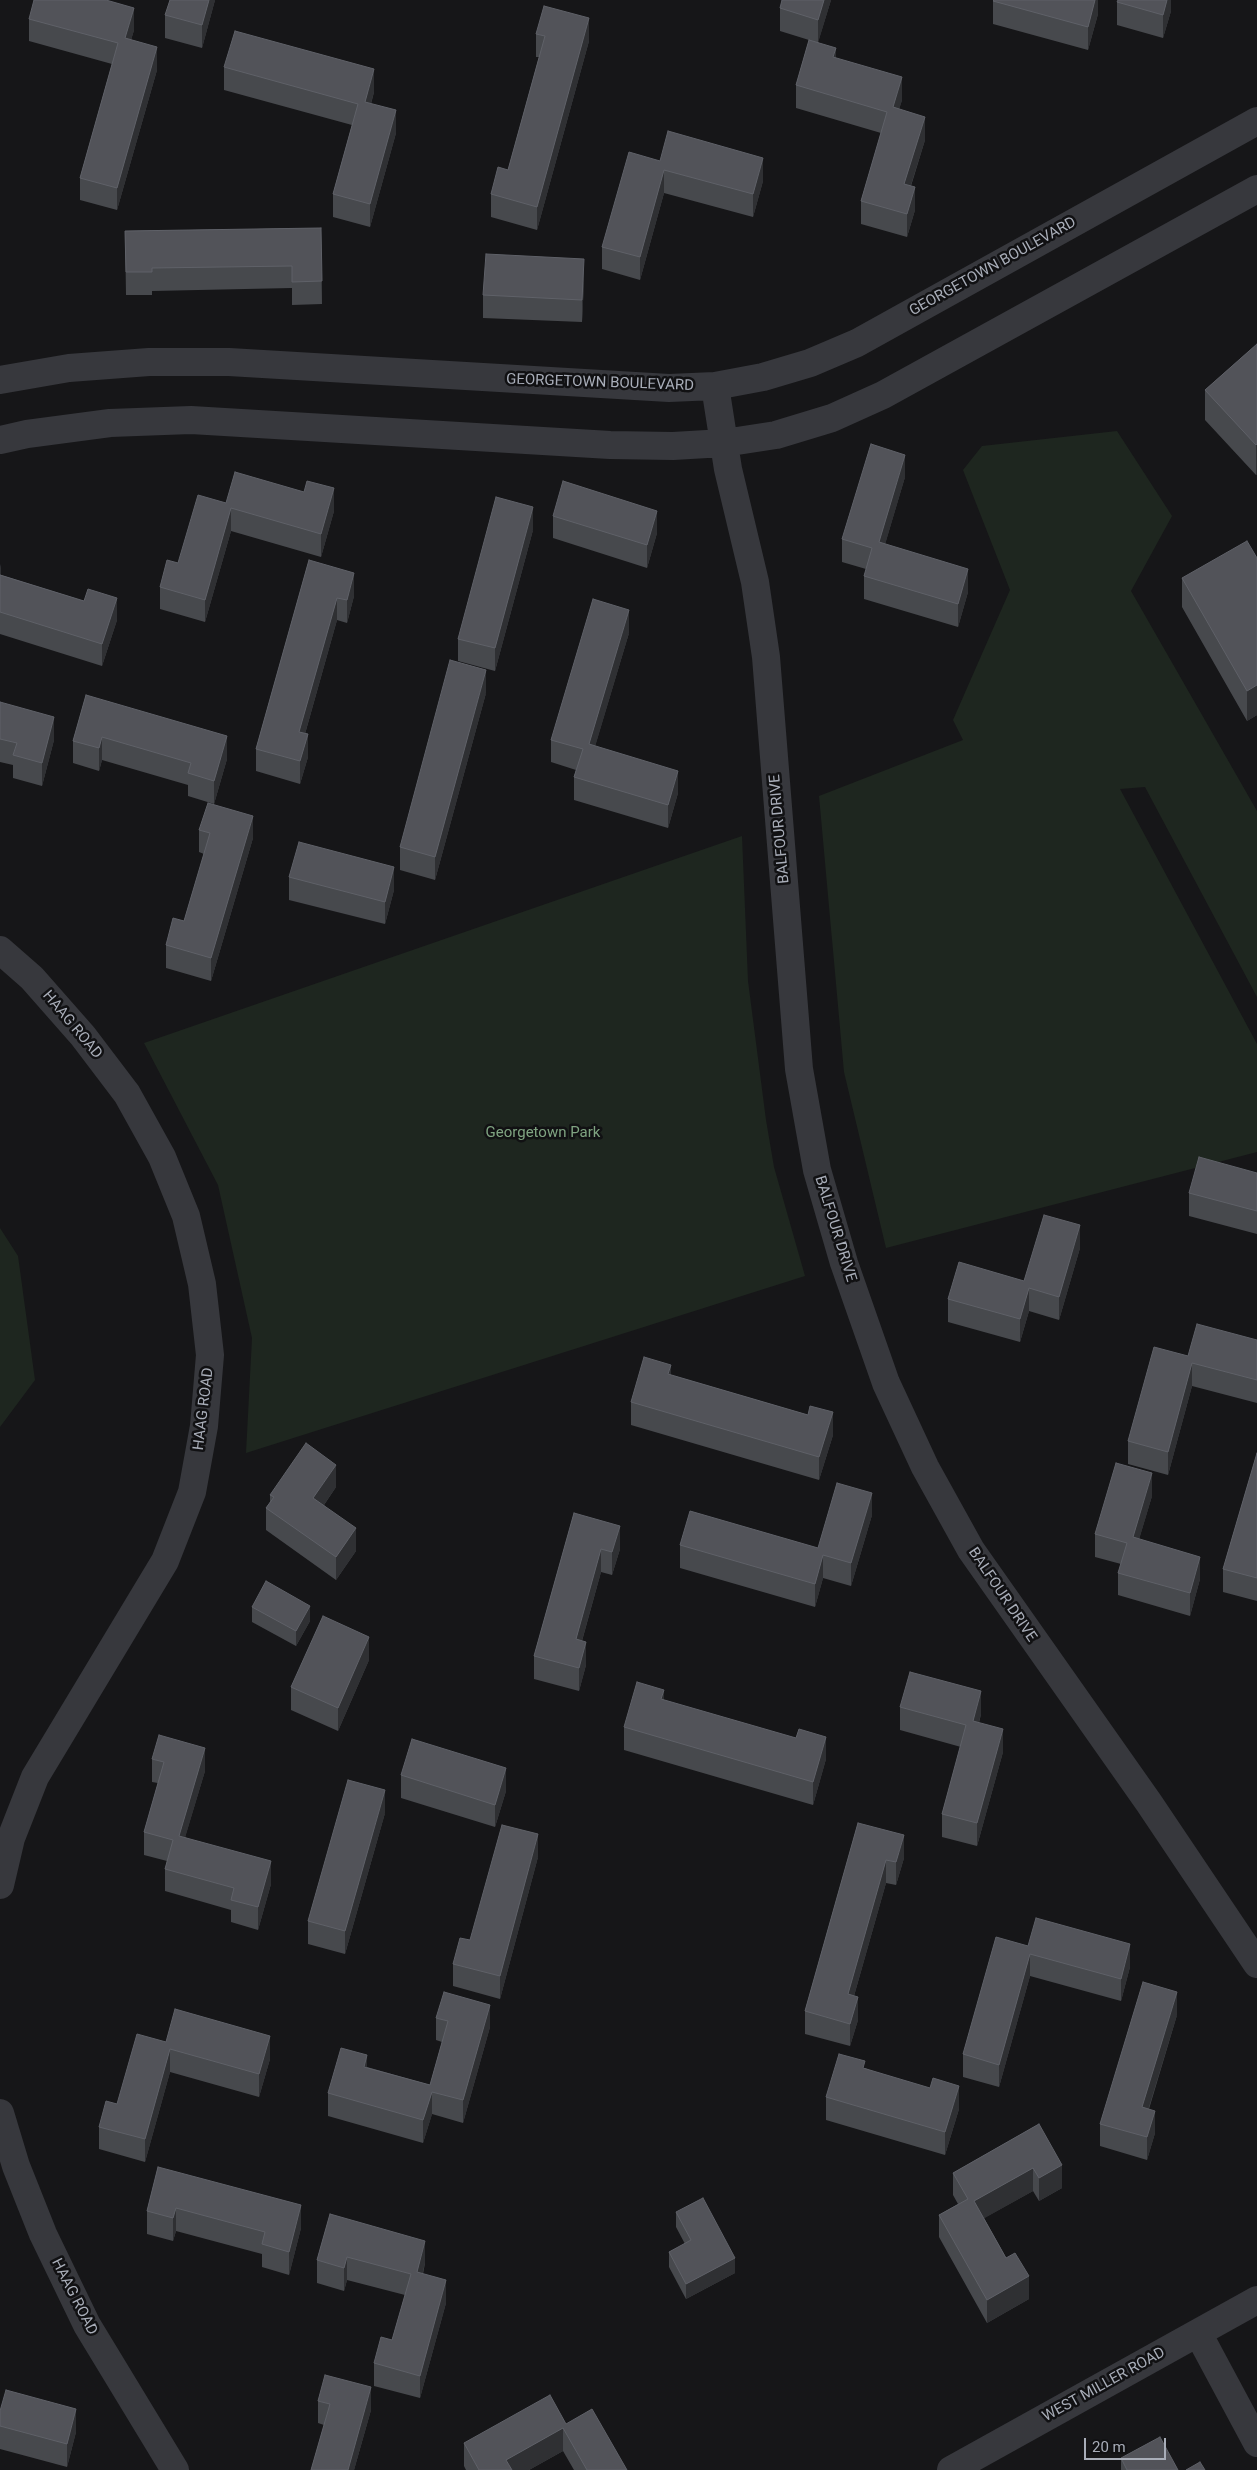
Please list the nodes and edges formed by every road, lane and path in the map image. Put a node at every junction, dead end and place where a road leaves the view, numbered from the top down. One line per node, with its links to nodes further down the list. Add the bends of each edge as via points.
1 (1257, 121): 4 (street, GEORGETOWN BOULEVARD, via 857,343 810,363)
2 (1257, 189): 6 (street, via 883,395 832,418 776,435)
3 (0, 380): 4 (street, GEORGETOWN BOULEVARD, via 69,368 219,362 669,388)
4 (716, 386): 6 (street, BALFOUR DRIVE)
5 (0, 440): 6 (street, via 110,423 191,420 610,445)
6 (724, 443): 9 (street, BALFOUR DRIVE, via 755,582 766,657 799,1069 817,1170 844,1263 886,1383 925,1468 971,1550 1171,1835)
7 (0, 950): 8 (street, HAAG ROAD, via 32,978 83,1036 127,1094 162,1157 186,1216 202,1284 210,1355 204,1426 192,1492 165,1561 35,1777 11,1838)
8 (0, 1885)
9 (1257, 1964)
10 (0, 2113): 14 (street, HAAG ROAD, via 16,2166 43,2234 86,2325)
11 (1257, 2300): 12 (street, WEST MILLER ROAD)
12 (1198, 2334): 13 (street); 15 (street, WEST MILLER ROAD)
13 (1257, 2443)
14 (174, 2470)
15 (950, 2470)

